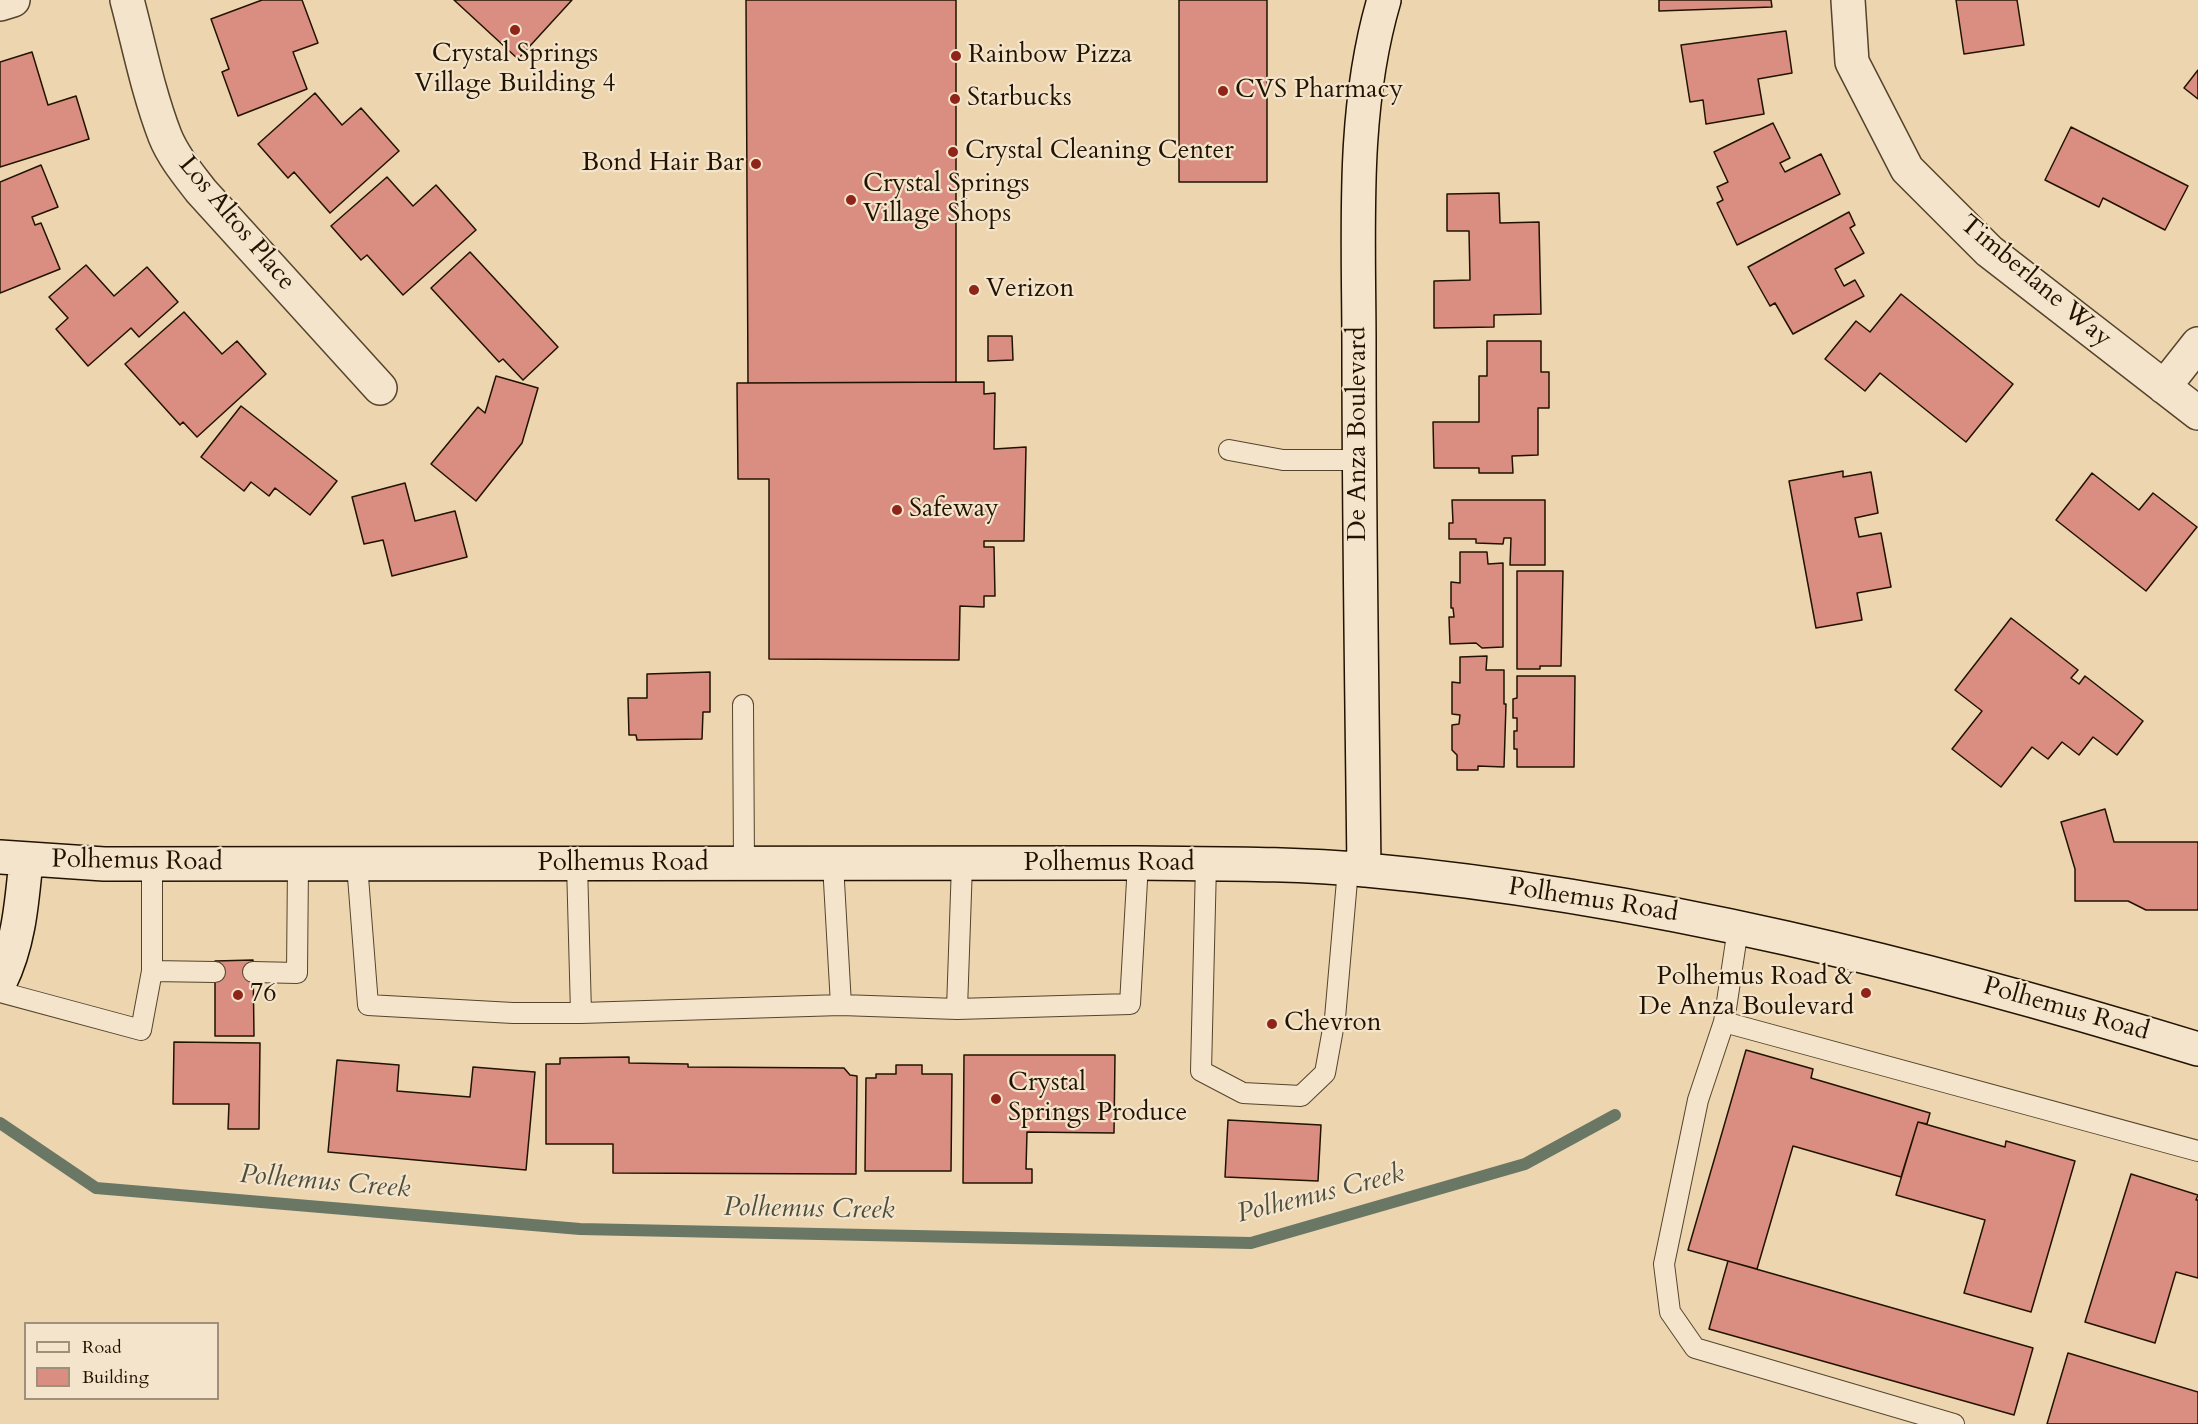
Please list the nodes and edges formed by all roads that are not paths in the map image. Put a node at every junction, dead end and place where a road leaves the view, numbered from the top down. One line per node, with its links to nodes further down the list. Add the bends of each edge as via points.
1 (13, 0): 5 (main road)
2 (127, 0): 8 (main road, Los Altos Place, via 159,118 182,166)
3 (1384, 0): 11 (main road, De Anza Boulevard, via 1361,134)
4 (1848, 0): 7 (main road, Timberlane Way, via 1852,62 1907,169 1989,251)
5 (0, 4)
6 (2198, 344): 7 (main road)
7 (2164, 387): 9 (main road, Timberlane Way)
8 (380, 388)
9 (2198, 413)
10 (1229, 450): 11 (lane, via 1269,459)
11 (1359, 460): 23 (main road, De Anza Boulevard)
12 (743, 705): 19 (lane)
13 (13, 858): 15 (main road, Polhemus Road); 28 (main road, via 19,929)
14 (1137, 863): 21 (main road, Polhemus Road); 22 (main road, Polhemus Road); 31 (lane, via 1130,1004)
15 (152, 864): 16 (main road, Polhemus Road); 25 (lane)
16 (298, 864): 17 (main road, Polhemus Road); 27 (lane, via 297,973)
17 (357, 864): 18 (main road, Polhemus Road); 32 (lane, via 368,1005)
18 (577, 864): 19 (main road, Polhemus Road); 32 (lane)
19 (744, 864): 20 (main road, Polhemus Road)
20 (833, 864): 21 (main road, Polhemus Road); 30 (lane)
21 (962, 864): 31 (lane)
22 (1206, 864): 23 (main road, Polhemus Road); 23 (lane, via 1201,1071 1243,1093 1301,1096 1325,1073)
23 (1356, 869): 24 (main road, Polhemus Road, via 1564,894)
24 (1738, 928): 33 (lane); 34 (main road, Polhemus Road, via 1962,980)
25 (152, 971): 26 (lane); 29 (lane, via 141,1030)
26 (215, 972)
27 (253, 972)
28 (0, 982)
29 (0, 993)
30 (841, 1005): 31 (lane); 32 (lane)
31 (957, 1009)
32 (581, 1013)
33 (1724, 1022): 35 (lane); 36 (lane, via 1698,1100 1664,1264 1670,1312 1695,1348)
34 (2198, 1048)
35 (2198, 1151)
36 (1954, 1424)

